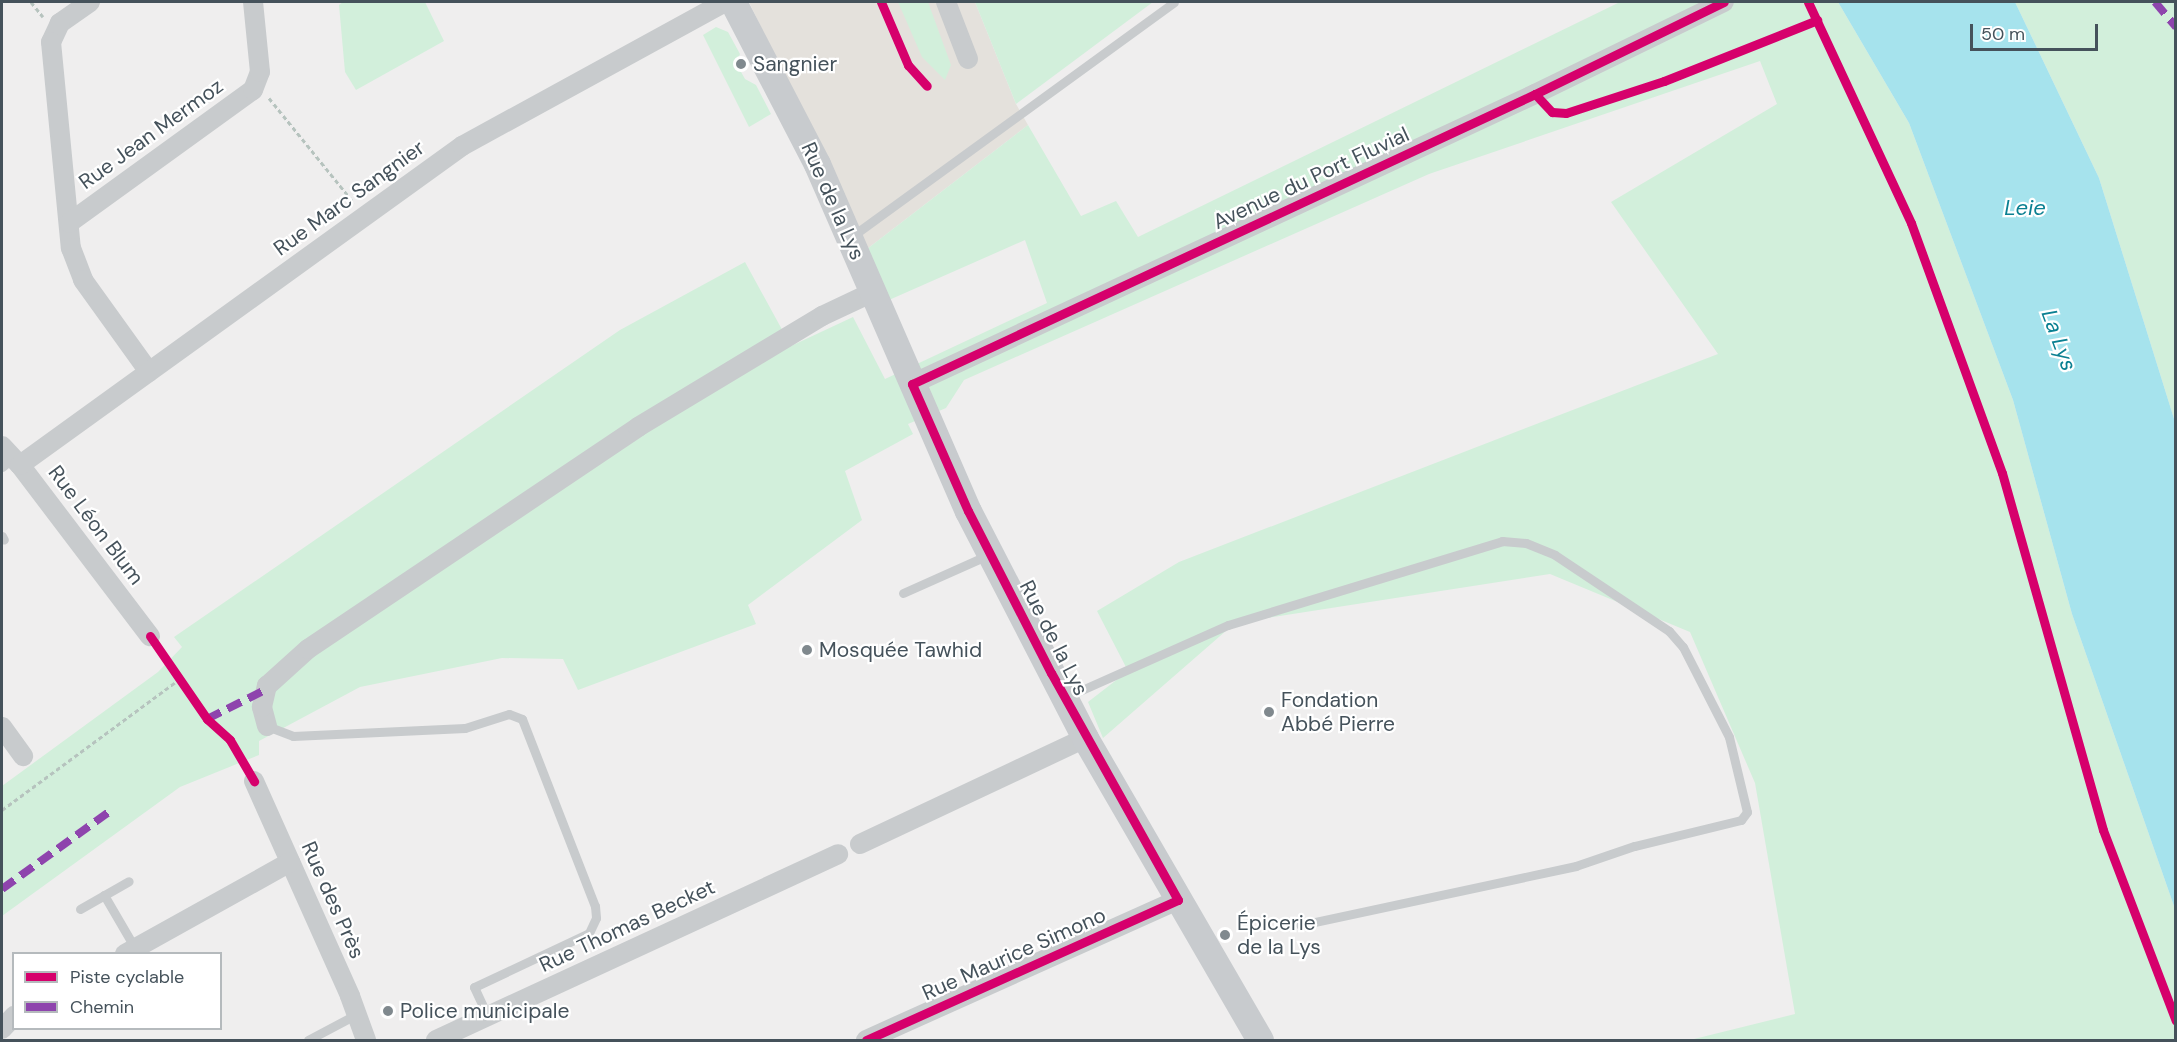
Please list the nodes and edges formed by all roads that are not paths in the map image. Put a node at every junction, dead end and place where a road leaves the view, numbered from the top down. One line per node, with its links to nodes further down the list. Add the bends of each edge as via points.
1 (90, 2): 9 (street, via 60,23 51,42)
2 (253, 2): 9 (street, Rue Jean Mermoz, via 258,82 246,96)
3 (725, 2): 12 (street, Rue Marc Sangnier, via 477,137)
4 (734, 2): 10 (main road, Rue de la Lys, via 818,164)
5 (946, 2): 8 (street)
6 (1174, 2): 10 (lane)
7 (1724, 2): 13 (street, Avenue du Port Fluvial)
8 (968, 59)
9 (69, 223): 12 (street, via 71,248 83,280)
10 (850, 238): 11 (main road, Rue de la Lys)
11 (873, 291): 13 (main road, Rue de la Lys); 19 (street, via 822,316 638,427 309,649 267,686 262,707)
12 (149, 372): 14 (street, Rue Marc Sangnier)
13 (912, 384): 15 (main road, Rue de la Lys, via 950,475)
14 (9, 459): 17 (street, Rue Léon Blum)
15 (990, 554): 16 (lane); 18 (main road, Rue de la Lys)
16 (903, 593)
17 (150, 636)
18 (1064, 698): 21 (main road, Rue de la Lys); 31 (lane, via 1220,628 1502,541 1526,543 1555,555 1669,632 1683,647 1729,737 1747,812 1742,820 1634,846 1576,866)
19 (267, 726): 34 (lane, via 293,736 465,728 509,714 522,719 595,906 596,918 589,933 474,987)
20 (2, 727): 22 (street)
21 (1085, 738): 24 (street); 29 (main road, Rue de la Lys)
22 (24, 756)
23 (254, 781): 26 (street, Rue des Près)
24 (860, 844)
25 (838, 854): 34 (street, Rue Thomas Becket)
26 (290, 862): 32 (street); 33 (street, Rue des Près)
27 (129, 881): 28 (lane)
28 (104, 895): 30 (lane); 32 (lane)
29 (1178, 900): 38 (street, Rue Maurice Simono); 39 (main road, Rue de la Lys)
30 (80, 909)
31 (1300, 926)
32 (130, 951)
33 (357, 1014): 35 (lane); 36 (street, Rue des Près)
34 (488, 1017): 37 (street, Rue Thomas Becket)
35 (308, 1041)
36 (366, 1041)
37 (436, 1041)
38 (866, 1041)
39 (1260, 1041)

